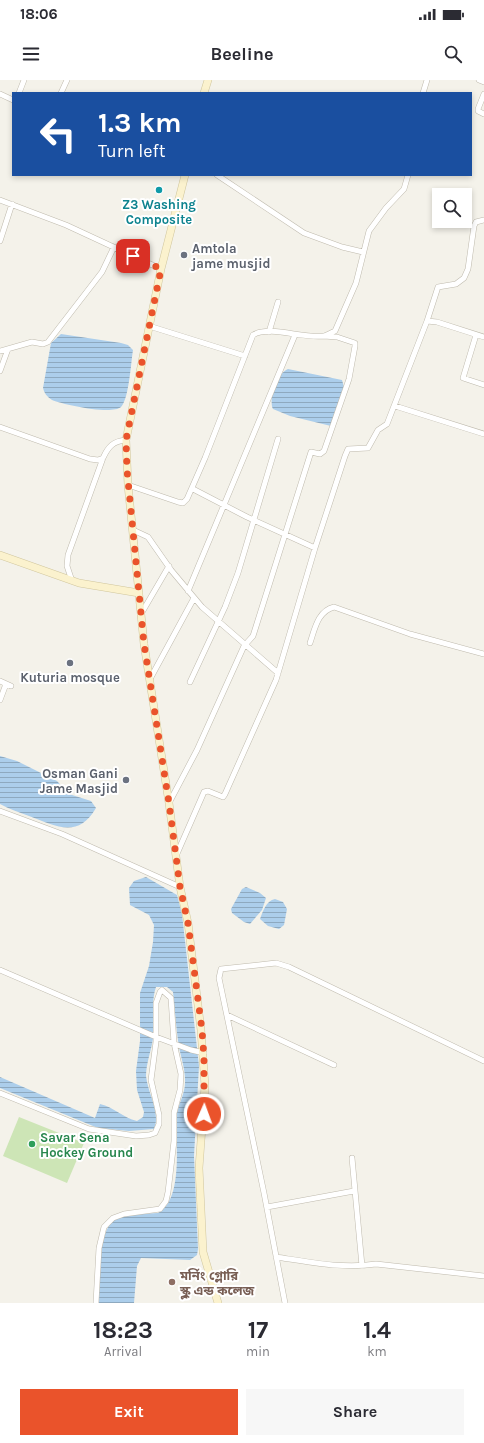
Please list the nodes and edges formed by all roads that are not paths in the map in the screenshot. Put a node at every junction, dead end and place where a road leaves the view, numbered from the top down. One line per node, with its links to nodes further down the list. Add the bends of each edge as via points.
1 (24, 80): 7 (street)
2 (67, 80): 8 (street)
3 (208, 80): 9 (main road)
4 (428, 80): 10 (street)
5 (479, 80): 6 (street)
6 (484, 82)
7 (19, 92)
8 (61, 92)
9 (204, 92)
10 (423, 92)
11 (0, 94): 13 (street)
12 (484, 94): 14 (street, via 478,109)
13 (12, 100)
14 (484, 114)
15 (185, 176): 24 (main road)
16 (218, 176): 23 (street, via 304,233)
17 (408, 176): 23 (street, via 404,189 369,231)
18 (0, 200): 19 (street)
19 (12, 204): 21 (street); 22 (street)
20 (484, 220): 26 (street, via 476,222 474,226 466,275 456,284 438,287)
21 (0, 241)
22 (114, 247): 24 (street); 33 (street, via 102,272 48,342 32,342)
23 (363, 252): 29 (street, via 356,283)
24 (161, 269): 27 (main road)
25 (278, 302): 28 (street)
26 (427, 321): 31 (street); 38 (street)
27 (149, 326): 35 (street); 42 (main road)
28 (269, 332): 30 (street); 35 (street, via 258,332 253,335)
29 (336, 334): 30 (street); 49 (street, via 355,343 349,379 328,445 322,454 310,452)
30 (295, 335): 46 (street)
31 (476, 335): 32 (street); 37 (street, via 463,378)
32 (484, 337)
33 (8, 349): 34 (street); 36 (street)
34 (0, 351)
35 (245, 356): 45 (street)
36 (0, 371)
37 (484, 385)
38 (395, 406): 40 (street); 50 (street, via 387,424 378,430 368,448 348,449)
39 (0, 427): 43 (street, via 90,459)
40 (484, 434)
41 (278, 439): 47 (street)
42 (126, 440): 43 (street, via 117,441 108,447); 44 (main road)
43 (103, 458): 53 (street, via 68,555 67,566)
44 (128, 485): 45 (street, via 183,503); 48 (main road)
45 (193, 489): 46 (street)
46 (225, 505): 47 (street); 54 (street)
47 (254, 520): 49 (street); 58 (street, via 238,573)
48 (133, 530): 52 (street, via 148,537); 55 (main road)
49 (285, 535): 50 (street); 59 (street, via 253,636)
50 (315, 548): 62 (street)
51 (0, 555): 53 (main road)
52 (169, 566): 54 (street); 57 (street)
53 (72, 581): 55 (main road)
54 (188, 591): 56 (street)
55 (139, 593): 57 (main road)
56 (194, 598): 58 (street); 63 (street)
57 (141, 614): 63 (main road)
58 (218, 622): 59 (street); 65 (street)
59 (245, 643): 62 (street); 67 (street, via 197,750)
60 (310, 643): 61 (street, via 321,614 326,609 334,607 410,634)
61 (484, 654)
62 (278, 673): 69 (street, via 225,794 223,797 204,792)
63 (149, 680): 67 (main road)
64 (0, 681): 66 (street, via 9,685)
65 (190, 682)
66 (0, 700)
67 (169, 803): 69 (main road)
68 (0, 811): 70 (street, via 62,834)
69 (176, 856): 70 (main road)
70 (180, 887): 75 (main road, via 188,928)
71 (0, 970): 73 (street)
72 (227, 1015): 76 (street, via 218,978 221,969 276,963); 77 (street); 81 (street)
73 (156, 1037): 74 (street); 74 (street, via 156,1003 162,990 171,998); 78 (street, via 151,1080 159,1124 155,1133 149,1135 89,1130)
74 (174, 1043): 75 (street); 85 (street, via 181,1074 174,1113 172,1168 166,1201 160,1209 124,1214 113,1218 104,1227 99,1248)
75 (204, 1053): 86 (main road, via 204,1107 199,1168 203,1252)
76 (484, 1061)
77 (334, 1065)
78 (0, 1093)
79 (352, 1158): 80 (street)
80 (354, 1191): 81 (street); 83 (street)
81 (267, 1207): 82 (street)
82 (276, 1257): 83 (street); 87 (street)
83 (362, 1266): 84 (street, via 376,1264)
84 (484, 1276)
85 (96, 1303)
86 (218, 1303)
87 (285, 1303)

